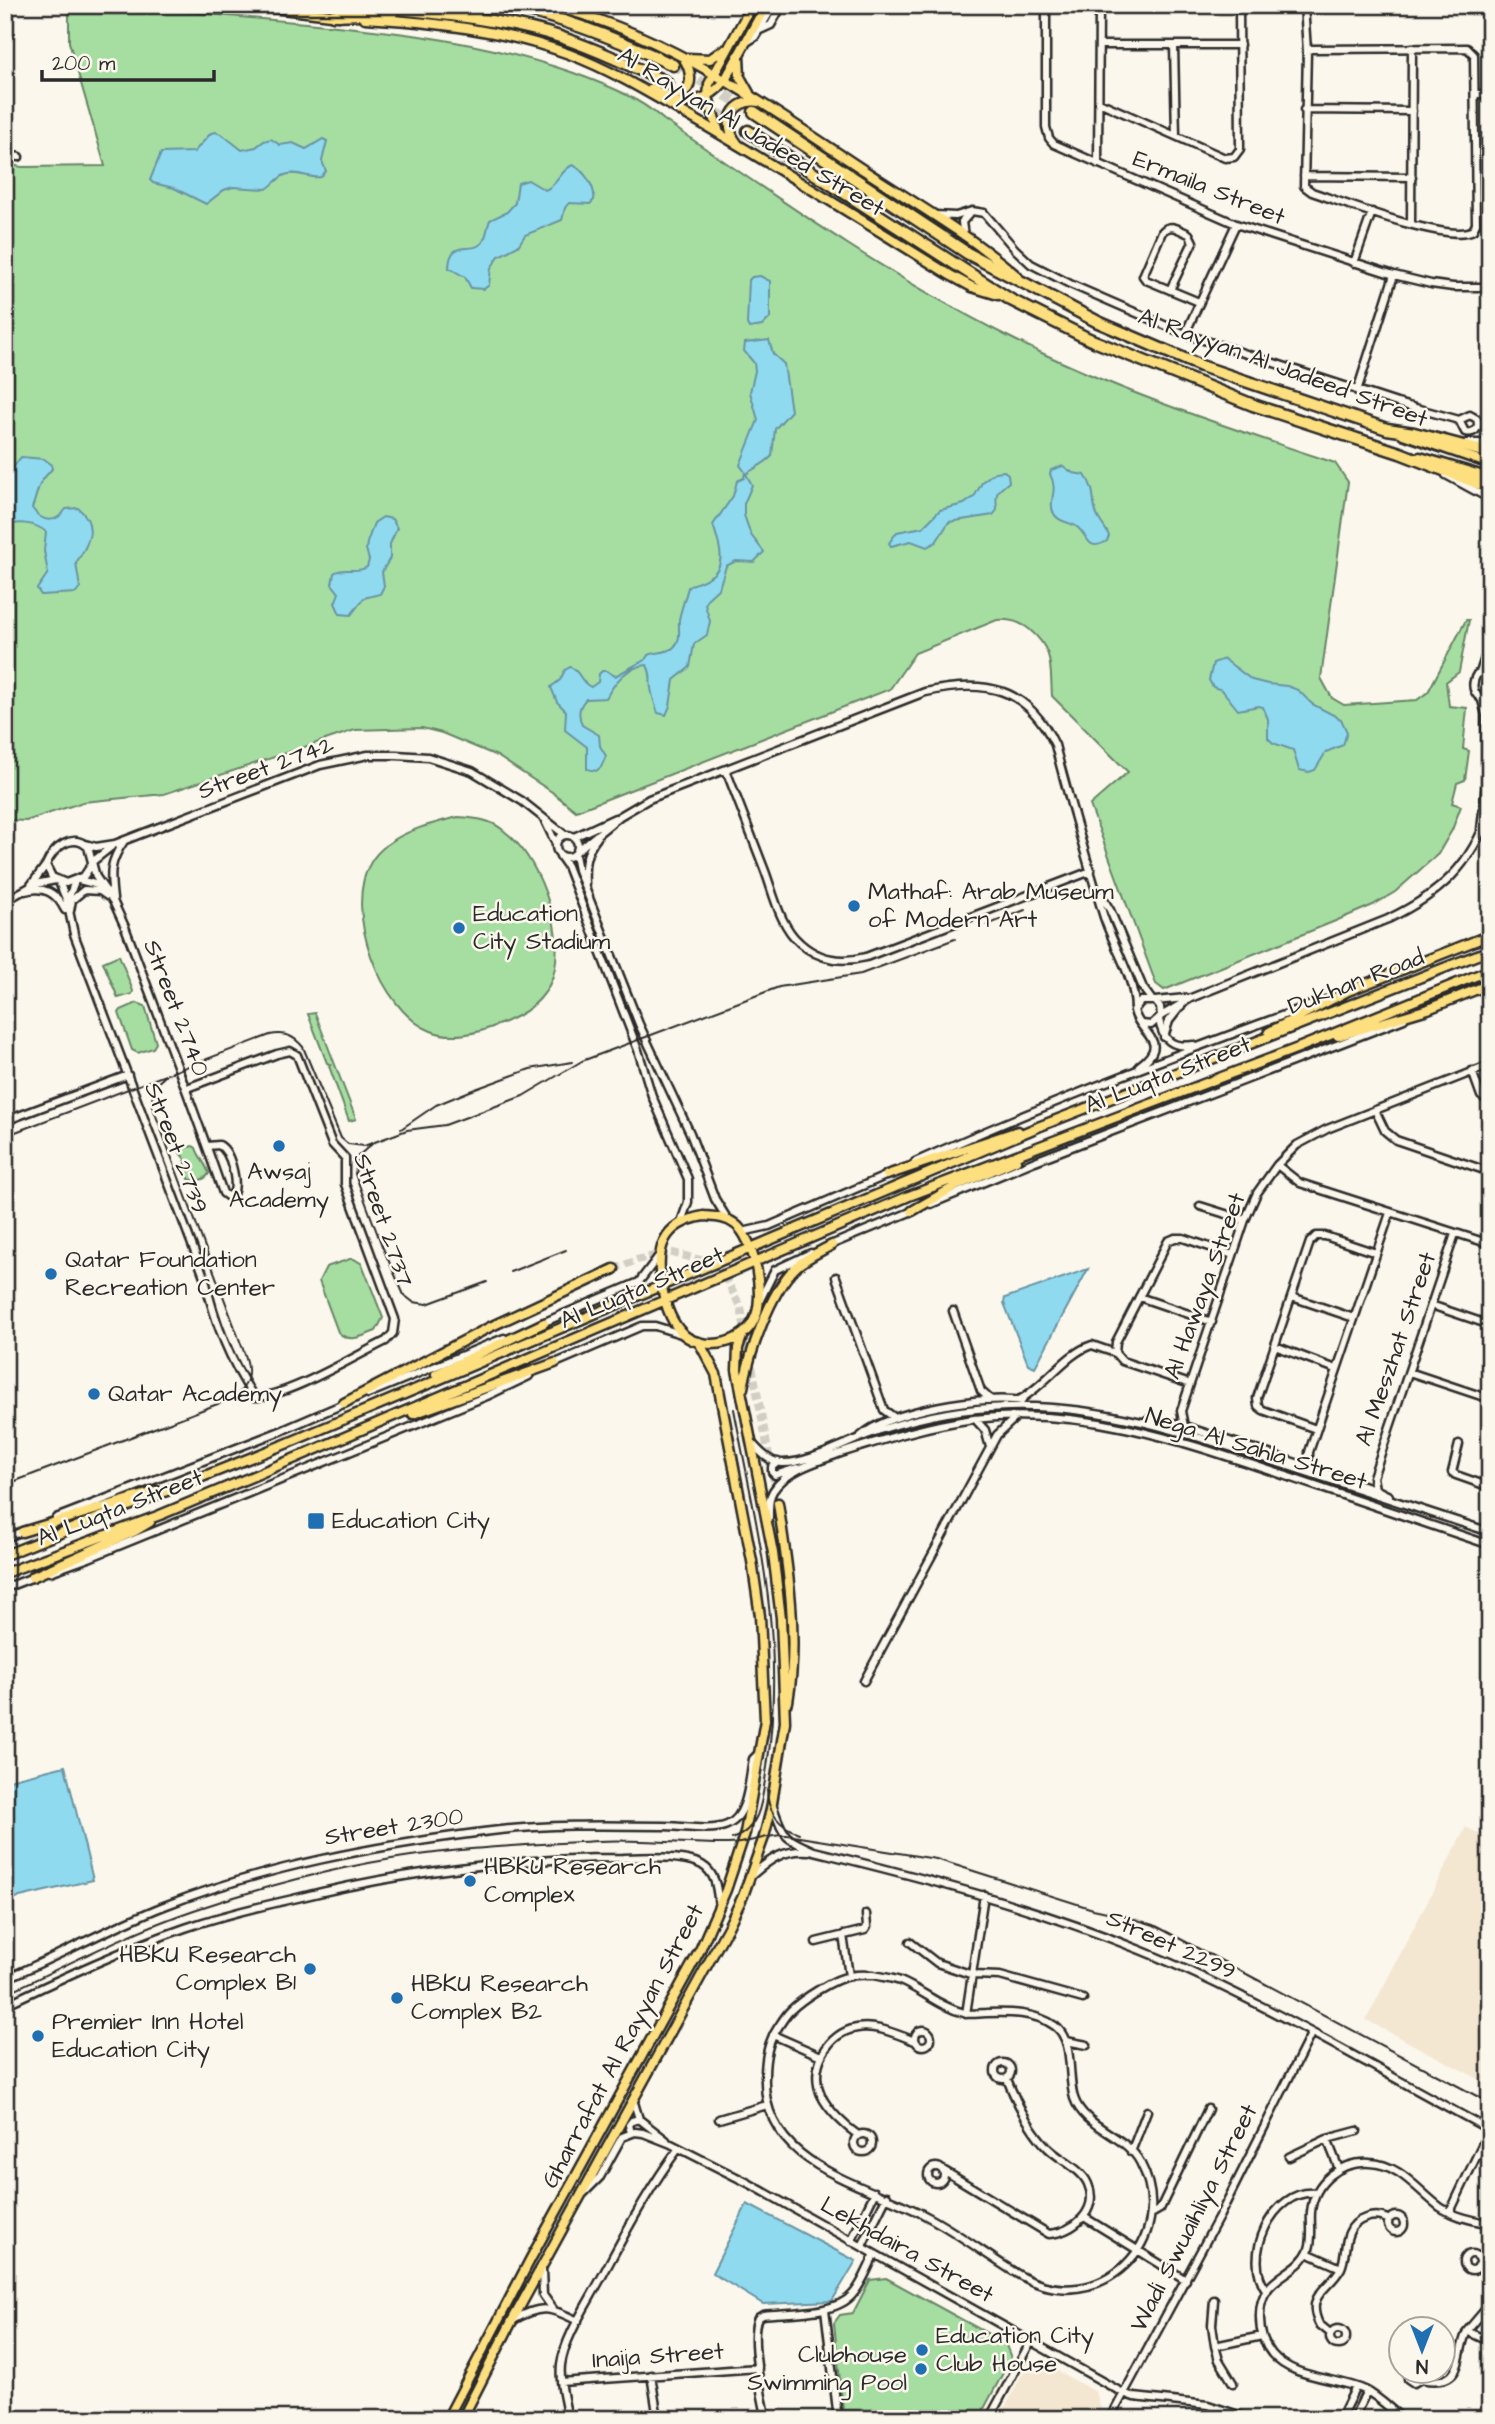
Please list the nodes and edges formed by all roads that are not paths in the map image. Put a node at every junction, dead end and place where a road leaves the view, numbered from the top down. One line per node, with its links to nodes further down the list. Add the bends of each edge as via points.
1 (249, 5): 14 (main road, Al Rayyan Al Jadeed Street)
2 (368, 5): 13 (highway, Al Rayyan Al Jadeed Street)
3 (503, 5): 25 (highway, Al Rayyan Al Jadeed Street, via 620,40)
4 (548, 5): 24 (main road, Al Rayyan Al Jadeed Street, via 611,25)
5 (752, 5): 16 (main road)
6 (766, 5): 17 (main road)
7 (774, 5): 15 (street)
8 (782, 5): 15 (street, via 771,25)
9 (1046, 5): 46 (street, Ermaila Street, via 1049,138)
10 (1099, 5): 18 (street)
11 (1240, 5): 20 (street)
12 (1304, 5): 22 (street)
13 (431, 13): 14 (highway); 27 (highway, Al Rayyan Al Jadeed Street, via 549,34)
14 (333, 15): 29 (main road, Al Rayyan Al Jadeed Street, via 503,35 567,53)
15 (758, 32): 17 (street)
16 (731, 41): 24 (main road, via 710,59); 26 (main road)
17 (747, 41): 23 (main road)
18 (1099, 45): 19 (street); 34 (street)
19 (1174, 46): 20 (street); 42 (street)
20 (1240, 46): 42 (street, via 1240,149 1234,157 1225,158)
21 (1412, 48): 22 (street); 30 (street, via 1472,50); 38 (street)
22 (1307, 51): 37 (street)
23 (739, 56): 28 (main road); 32 (main road, via 740,77)
24 (684, 58): 26 (main road, Al Rayyan Al Jadeed Street); 29 (main road, via 691,78 680,94)
25 (673, 65)
26 (712, 75): 28 (main road, Al Rayyan Al Jadeed Street); 33 (main road)
27 (666, 82)
28 (724, 82): 32 (main road, Al Rayyan Al Jadeed Street); 33 (main road)
29 (635, 84): 35 (main road, Al Rayyan Al Jadeed Street)
30 (1475, 93): 31 (street); 52 (street, via 1473,230 1456,234)
31 (1490, 94)
32 (751, 96): 36 (main road, Al Rayyan Al Jadeed Street)
33 (708, 97): 35 (main road); 41 (main road)
34 (1099, 102): 42 (street); 46 (street)
35 (667, 103): 41 (main road, Al Rayyan Al Jadeed Street)
36 (762, 103): 43 (main road, via 750,101 731,114 728,125); 51 (main road, Al Rayyan Al Jadeed Street)
37 (1304, 110): 38 (street); 47 (street)
38 (1412, 111): 48 (street)
39 (754, 112): 57 (highway, Al Rayyan Al Jadeed Street, via 967,253)
40 (748, 131): 60 (highway, Al Rayyan Al Jadeed Street)
41 (719, 134): 43 (main road, Al Rayyan Al Jadeed Street)
42 (1176, 136)
43 (739, 146): 60 (main road, Al Rayyan Al Jadeed Street, via 950,275)
44 (5, 155): 45 (street)
45 (19, 156)
46 (1098, 164): 53 (street, Ermaila Street)
47 (1304, 176): 48 (street); 50 (street, via 1308,190)
48 (1412, 177): 52 (street)
49 (972, 211): 51 (street); 54 (street, via 962,222); 62 (street, via 989,216 1031,264)
50 (1372, 212): 52 (street); 55 (street)
51 (933, 215): 54 (main road, Al Rayyan Al Jadeed Street)
52 (1411, 223)
53 (1236, 224): 55 (street, Ermaila Street); 61 (street)
54 (964, 236): 57 (main road, Al Rayyan Al Jadeed Street)
55 (1354, 263): 56 (street, Ermaila Street)
56 (1394, 275): 58 (street, Ermaila Street, via 1443,286); 63 (street)
57 (1028, 286): 65 (highway, Al Rayyan Al Jadeed Street, via 1191,362)
58 (1490, 286)
59 (1170, 290): 59 (street, via 1146,280 1143,272 1162,232 1171,226 1189,234 1193,242); 61 (street)
60 (1011, 300): 68 (highway, Al Rayyan Al Jadeed Street, via 1193,383)
61 (1199, 302): 62 (street)
62 (1185, 334): 63 (street)
63 (1357, 391): 64 (street)
64 (1459, 420)
65 (1387, 429): 66 (highway); 70 (main road, Al Rayyan Al Jadeed Street)
66 (1447, 442): 67 (street); 69 (highway)
67 (1490, 443)
68 (1400, 453): 71 (highway); 72 (main road, Al Rayyan Al Jadeed Street)
69 (1490, 453)
70 (1490, 464)
71 (1439, 469): 73 (highway); 74 (street)
72 (1490, 478)
73 (1490, 488)
74 (1490, 499)
75 (1490, 590): 76 (street)
76 (1488, 611): 78 (street, via 1487,651)
77 (1490, 668): 78 (street)
78 (1481, 670): 79 (street, via 1473,684)
79 (1482, 700): 80 (street); 86 (street, via 1486,783)
80 (1490, 702)
81 (726, 769): 83 (street, via 649,799); 97 (street, via 925,692 950,686 994,688 1031,708 1055,744); 97 (street, via 783,920 801,944 833,960 866,957)
82 (1490, 810): 86 (street)
83 (620, 816): 85 (street); 88 (street)
84 (543, 818): 87 (street, Street 2742); 89 (street, Street 2742, via 472,771 428,757 368,755 320,765); 92 (street, Street 2742)
85 (606, 828): 93 (street); 101 (street, via 586,855)
86 (1481, 830): 117 (street, via 1466,862 1419,903)
87 (565, 835): 88 (street); 92 (street)
88 (574, 837): 93 (street)
89 (124, 841): 91 (street, Street 2742); 104 (street, via 113,858)
90 (85, 844): 91 (street, Street 2742); 95 (street); 96 (street, via 76,841 59,846)
91 (115, 844): 95 (street, Street 2742)
92 (555, 844): 94 (street)
93 (576, 852): 94 (street, via 568,858); 101 (street)
94 (560, 856): 146 (street, via 688,1179 688,1202)
95 (92, 863): 99 (street); 100 (street, Street 2740)
96 (46, 865): 98 (street); 102 (street)
97 (1091, 871): 107 (street)
98 (57, 881): 99 (street); 102 (street, via 35,884); 105 (street, Street 2739)
99 (77, 881): 100 (street); 105 (street, Street 2739)
100 (103, 887): 104 (street, Street 2740)
101 (586, 889): 144 (street, via 639,1024)
102 (24, 891): 103 (street); 106 (street, via 41,889 56,895)
103 (5, 901)
104 (113, 901): 106 (street, via 100,891 84,890 72,900); 131 (street, Street 2740)
105 (67, 904): 106 (street, Street 2739)
106 (69, 917): 130 (street, Street 2739)
107 (1111, 923): 108 (street); 109 (street)
108 (1119, 932): 109 (street, via 1113,929); 111 (street)
109 (1110, 933): 113 (street)
110 (1490, 935): 116 (main road)
111 (1125, 947): 113 (street); 118 (street)
112 (1490, 950): 126 (main road, Dukhan Road)
113 (1118, 951): 119 (street)
114 (1490, 970): 125 (main road, Dukhan Road)
115 (1490, 984): 120 (main road)
116 (1348, 991): 124 (street, Al Luqta Street); 126 (main road)
117 (1188, 999): 118 (street); 121 (street); 123 (street, via 1169,1021)
118 (1153, 1000): 119 (street, via 1141,1000); 121 (street, via 1160,1007)
119 (1135, 1008): 122 (street)
120 (1428, 1009): 125 (main road); 142 (street, Al Luqta Street)
121 (1160, 1018): 122 (street, via 1152,1025); 123 (street)
122 (1142, 1024): 128 (street, via 1152,1036 1153,1048)
123 (1164, 1037): 124 (street, via 1177,1046)
124 (1205, 1043): 128 (street, Al Luqta Street)
125 (1298, 1048): 137 (main road, Al Luqta Street)
126 (1236, 1049): 135 (main road, Al Luqta Street)
127 (1490, 1065): 129 (street, Al Hawaya Street)
128 (1132, 1072): 140 (street, Al Luqta Street)
129 (1472, 1072): 132 (street, via 1481,1096); 133 (street, Al Hawaya Street)
130 (128, 1075): 134 (street); 180 (street, Street 2739, via 231,1357 254,1397)
131 (187, 1088): 136 (street, Street 2740); 180 (street, Street 2737, via 277,1054 289,1051 297,1055 332,1144 345,1158 345,1184 395,1319 393,1334 386,1341 323,1373)
132 (1490, 1102)
133 (1374, 1110): 138 (street, Al Hawaya Street, via 1297,1145); 139 (street, via 1385,1131 1396,1140)
134 (5, 1121)
135 (1038, 1127): 140 (main road, via 1000,1135); 151 (main road, Al Luqta Street)
136 (207, 1146): 136 (street, Street 2740, via 223,1193 230,1195 235,1189 228,1153 222,1146)
137 (1029, 1149): 142 (main road); 155 (main road, Al Luqta Street)
138 (1277, 1165): 143 (street, via 1300,1183); 145 (street, Al Hawaya Street)
139 (1490, 1172)
140 (887, 1175): 147 (street, Al Luqta Street, via 769,1226)
141 (1200, 1206): 145 (street)
142 (912, 1211): 150 (street, Al Luqta Street)
143 (1390, 1213): 148 (street); 152 (street)
144 (728, 1220): 146 (main road, via 704,1216); 147 (main road)
145 (1245, 1220): 153 (street, Al Hawaya Street)
146 (681, 1222): 154 (main road, via 665,1237)
147 (742, 1232): 151 (main road)
148 (1455, 1234): 149 (street); 163 (street, Al Meszhat Street)
149 (1490, 1244)
150 (832, 1245): 162 (street, Al Luqta Street, via 775,1270); 179 (main road, via 796,1267 780,1286 747,1365)
151 (750, 1248): 155 (main road); 158 (main road, Al Luqta Street)
152 (1376, 1253): 160 (street, via 1316,1236); 165 (street)
153 (1233, 1255): 159 (street, via 1183,1238 1168,1241); 166 (street, Al Hawaya Street)
154 (658, 1257): 158 (main road); 167 (street, Al Luqta Street, via 639,1282)
155 (754, 1262): 161 (main road, Al Luqta Street); 162 (main road)
156 (614, 1269): 185 (main road, via 489,1327)
157 (836, 1278): 187 (street)
158 (662, 1286): 161 (main road); 191 (main road, Al Luqta Street)
159 (1139, 1297): 166 (street); 173 (street, via 1115,1342)
160 (1292, 1297): 165 (street); 172 (street)
161 (665, 1300): 170 (main road); 198 (main road, Al Luqta Street)
162 (760, 1301): 169 (main road, Gharrafat Al Rayyan Street, via 755,1319)
163 (1431, 1305): 168 (street); 176 (street, Al Meszhat Street)
164 (953, 1311): 178 (street)
165 (1354, 1318): 175 (street)
166 (1212, 1322): 177 (street, Al Hawaya Street)
167 (544, 1323): 185 (street, Al Luqta Street); 191 (main road)
168 (1490, 1325)
169 (743, 1334): 171 (main road, via 722,1343); 179 (main road, Gharrafat Al Rayyan Street, via 736,1360)
170 (685, 1336): 171 (main road); 174 (street, Al Luqta Street, via 642,1326)
171 (699, 1342): 227 (main road, Gharrafat Al Rayyan Street, via 716,1374 755,1583 764,1662 765,1720)
172 (1275, 1346): 175 (street); 197 (street, via 1258,1406)
173 (1115, 1353): 177 (street, via 1122,1361); 183 (street, via 1087,1346)
174 (555, 1363): 198 (main road); 223 (street, Al Luqta Street, via 486,1396)
175 (1336, 1369): 197 (street)
176 (1409, 1373): 181 (street); 209 (street, Al Meszhat Street)
177 (1189, 1384): 188 (street, Al Hawaya Street)
178 (981, 1391): 182 (street); 184 (street)
179 (742, 1395): 200 (main road, Gharrafat Al Rayyan Street)
180 (260, 1397)
181 (1490, 1399)
182 (991, 1400): 183 (street, Nega Al Sahla Street); 184 (street, Nega Al Sahla Street)
183 (1019, 1401): 186 (street, Nega Al Sahla Street)
184 (976, 1402): 190 (street, Nega Al Sahla Street)
185 (344, 1403): 216 (street, Al Luqta Street)
186 (1036, 1407): 193 (street, Nega Al Sahla Street); 199 (street, Nega Al Sahla Street, via 939,1415)
187 (884, 1409): 190 (street); 194 (street)
188 (1181, 1411): 195 (street, Al Hawaya Street); 196 (street, Al Hawaya Street)
189 (1017, 1417): 192 (street, Nega Al Sahla Street); 202 (street, via 1002,1429); 220 (street, Nega Al Sahla Street, via 1081,1420 1174,1438)
190 (895, 1418): 194 (street, Nega Al Sahla Street)
191 (343, 1419): 208 (main road, Al Luqta Street)
192 (975, 1419): 202 (street); 205 (street, Nega Al Sahla Street, via 907,1433)
193 (1139, 1421): 195 (street); 213 (street, Nega Al Sahla Street)
194 (882, 1422): 199 (street, Nega Al Sahla Street)
195 (1169, 1422): 196 (street)
196 (1184, 1426): 206 (street)
197 (1316, 1429): 203 (street)
198 (350, 1434): 215 (main road, Al Luqta Street)
199 (857, 1440): 204 (street, Nega Al Sahla Street, via 804,1459)
200 (752, 1443): 204 (street); 218 (main road, Gharrafat Al Rayyan Street)
201 (1459, 1444): 211 (street, via 1452,1472)
202 (991, 1448): 225 (street)
203 (1308, 1454): 206 (street); 207 (street)
204 (778, 1462): 205 (street, via 772,1467 775,1475)
205 (812, 1463): 218 (street, Nega Al Sahla Street, via 774,1489 769,1506)
206 (1295, 1463): 207 (street)
207 (1313, 1469): 210 (street)
208 (204, 1477): 216 (main road); 221 (main road, Al Luqta Street)
209 (1373, 1477): 210 (street, Al Meszhat Street); 212 (street, Al Meszhat Street)
210 (1361, 1485): 212 (street)
211 (1490, 1487)
212 (1375, 1489): 213 (street)
213 (1396, 1502): 217 (street, Nega Al Sahla Street)
214 (778, 1503): 226 (main road, via 792,1637 793,1672)
215 (160, 1515): 222 (main road, Al Luqta Street); 223 (main road, via 135,1531)
216 (22, 1532): 219 (street, Al Luqta Street)
217 (1490, 1532)
218 (770, 1536): 226 (main road, Gharrafat Al Rayyan Street, via 781,1618)
219 (5, 1538)
220 (1490, 1545)
221 (5, 1555)
222 (5, 1573)
223 (32, 1577): 224 (street, Al Luqta Street)
224 (5, 1588)
225 (864, 1681)
226 (785, 1722): 228 (main road, Gharrafat Al Rayyan Street)
227 (760, 1751): 232 (main road, Gharrafat Al Rayyan Street, via 745,1833); 239 (street, Street 2300, via 753,1759 742,1807 727,1825 488,1831 329,1856 167,1905)
228 (772, 1804): 229 (street, Street 2299, via 784,1836); 230 (main road, Gharrafat Al Rayyan Street)
229 (814, 1851): 230 (street, Street 2299, via 782,1853); 231 (street, Street 2299)
230 (750, 1877): 250 (main road, Gharrafat Al Rayyan Street, via 728,1927)
231 (984, 1895): 237 (street); 243 (street, Street 2299, via 1172,1964)
232 (719, 1909): 241 (street, Street 2300, via 714,1877 704,1866 686,1860 574,1857 418,1873 199,1923 85,1967); 311 (main road, Gharrafat Al Rayyan Street)
233 (866, 1914): 234 (street, via 865,1930)
234 (844, 1935): 235 (street); 238 (street)
235 (816, 1942)
236 (909, 1942): 237 (street, via 937,1963)
237 (973, 1975): 240 (street, via 1000,1976); 242 (street)
238 (849, 1976): 242 (street, via 900,1981); 244 (street, via 789,2011)
239 (5, 1977)
240 (1083, 1999)
241 (5, 2005)
242 (967, 2014): 246 (street, via 1009,2012 1041,2018 1057,2027)
243 (1311, 2034): 256 (street, Street 2299); 289 (street, Wadi Swuaihliya Street)
244 (773, 2035): 248 (street); 251 (street, via 765,2065)
245 (915, 2038): 248 (street, via 858,2027 830,2042)
246 (1066, 2041): 247 (street); 263 (street, via 1074,2100 1084,2115)
247 (1087, 2045)
248 (821, 2056): 259 (street, via 817,2076 821,2095)
249 (1007, 2079): 275 (street, via 1038,2136 1088,2184 1091,2199)
250 (633, 2099): 254 (street); 272 (main road, Gharrafat Al Rayyan Street)
251 (767, 2105): 255 (street); 269 (street, via 782,2135 796,2150 846,2182)
252 (1208, 2109): 273 (street, via 1160,2209)
253 (1147, 2111): 263 (street)
254 (639, 2119): 258 (street, via 629,2125); 261 (street, Lekhdaira Street)
255 (719, 2119)
256 (1490, 2130): 274 (street)
257 (1357, 2132): 260 (street)
258 (631, 2133): 261 (street, Lekhdaira Street); 272 (street, via 622,2137 600,2177)
259 (856, 2138)
260 (1327, 2139): 264 (street); 265 (street)
261 (671, 2144): 262 (street, Lekhdaira Street)
262 (679, 2148): 280 (street, Lekhdaira Street); 296 (street, via 646,2195)
263 (1131, 2152): 273 (street, via 1145,2176)
264 (1289, 2157)
265 (1339, 2169): 270 (street); 274 (street, via 1365,2162 1389,2167)
266 (943, 2170): 267 (street); 268 (street); 268 (street, via 934,2167 928,2176 933,2182)
267 (955, 2177): 268 (street); 275 (street, via 1049,2234 1062,2233)
268 (944, 2179)
269 (875, 2192): 271 (street); 278 (street)
270 (1316, 2193): 283 (street); 290 (street, via 1298,2194 1279,2209 1264,2232 1257,2269)
271 (887, 2196): 279 (street); 282 (street, via 1027,2280 1049,2288 1078,2289 1104,2281 1124,2267)
272 (580, 2197): 285 (main road, Gharrafat Al Rayyan Street)
273 (1153, 2213): 282 (street)
274 (1450, 2213): 277 (street)
275 (1084, 2217): 282 (street)
276 (1389, 2220): 287 (street, via 1376,2216 1356,2224 1347,2237)
277 (1490, 2224)
278 (859, 2226): 279 (street, via 867,2226); 280 (street)
279 (869, 2231): 281 (street)
280 (851, 2241): 281 (street, Lekhdaira Street)
281 (862, 2246): 284 (street, Lekhdaira Street)
282 (1138, 2249): 289 (street)
283 (1307, 2253): 287 (street); 290 (street)
284 (875, 2254): 294 (street, via 852,2295); 300 (street, Lekhdaira Street)
285 (542, 2266): 293 (street, via 543,2295); 295 (main road, Gharrafat Al Rayyan Street)
286 (1478, 2266): 288 (street)
287 (1341, 2268): 298 (street, via 1314,2304 1318,2324)
288 (1490, 2275)
289 (1186, 2280): 310 (street, Wadi Swuaihliya Street)
290 (1267, 2291): 299 (street, via 1261,2308)
291 (1214, 2300): 302 (street)
292 (1490, 2304): 297 (street)
293 (553, 2309): 295 (street, via 533,2310); 296 (street)
294 (825, 2309): 303 (street, via 758,2318 754,2328); 316 (street)
295 (512, 2321): 312 (main road, Gharrafat Al Rayyan Street)
296 (578, 2321): 306 (street, via 563,2355)
297 (1467, 2330): 301 (street); 304 (street)
298 (1330, 2333)
299 (1262, 2336): 302 (street); 308 (street, via 1285,2365)
300 (1031, 2341): 310 (street, Lekhdaira Street); 317 (street)
301 (1490, 2342)
302 (1215, 2346): 307 (street)
303 (758, 2368): 305 (street, Inaija Street); 315 (street)
304 (1456, 2371)
305 (651, 2375): 306 (street, Inaija Street); 314 (street)
306 (561, 2382): 313 (street)
307 (1233, 2384)
308 (1356, 2387): 309 (street); 320 (street)
309 (1367, 2391): 321 (street); 322 (street)
310 (1123, 2393): 318 (street, Wadi Swuaihliya Street); 319 (street, Lekhdaira Street, via 1208,2405)
311 (447, 2419)
312 (462, 2419)
313 (568, 2419)
314 (658, 2419)
315 (766, 2419)
316 (838, 2419)
317 (989, 2419)
318 (1110, 2419)
319 (1251, 2419)
320 (1340, 2419)
321 (1353, 2419)
322 (1403, 2419)

